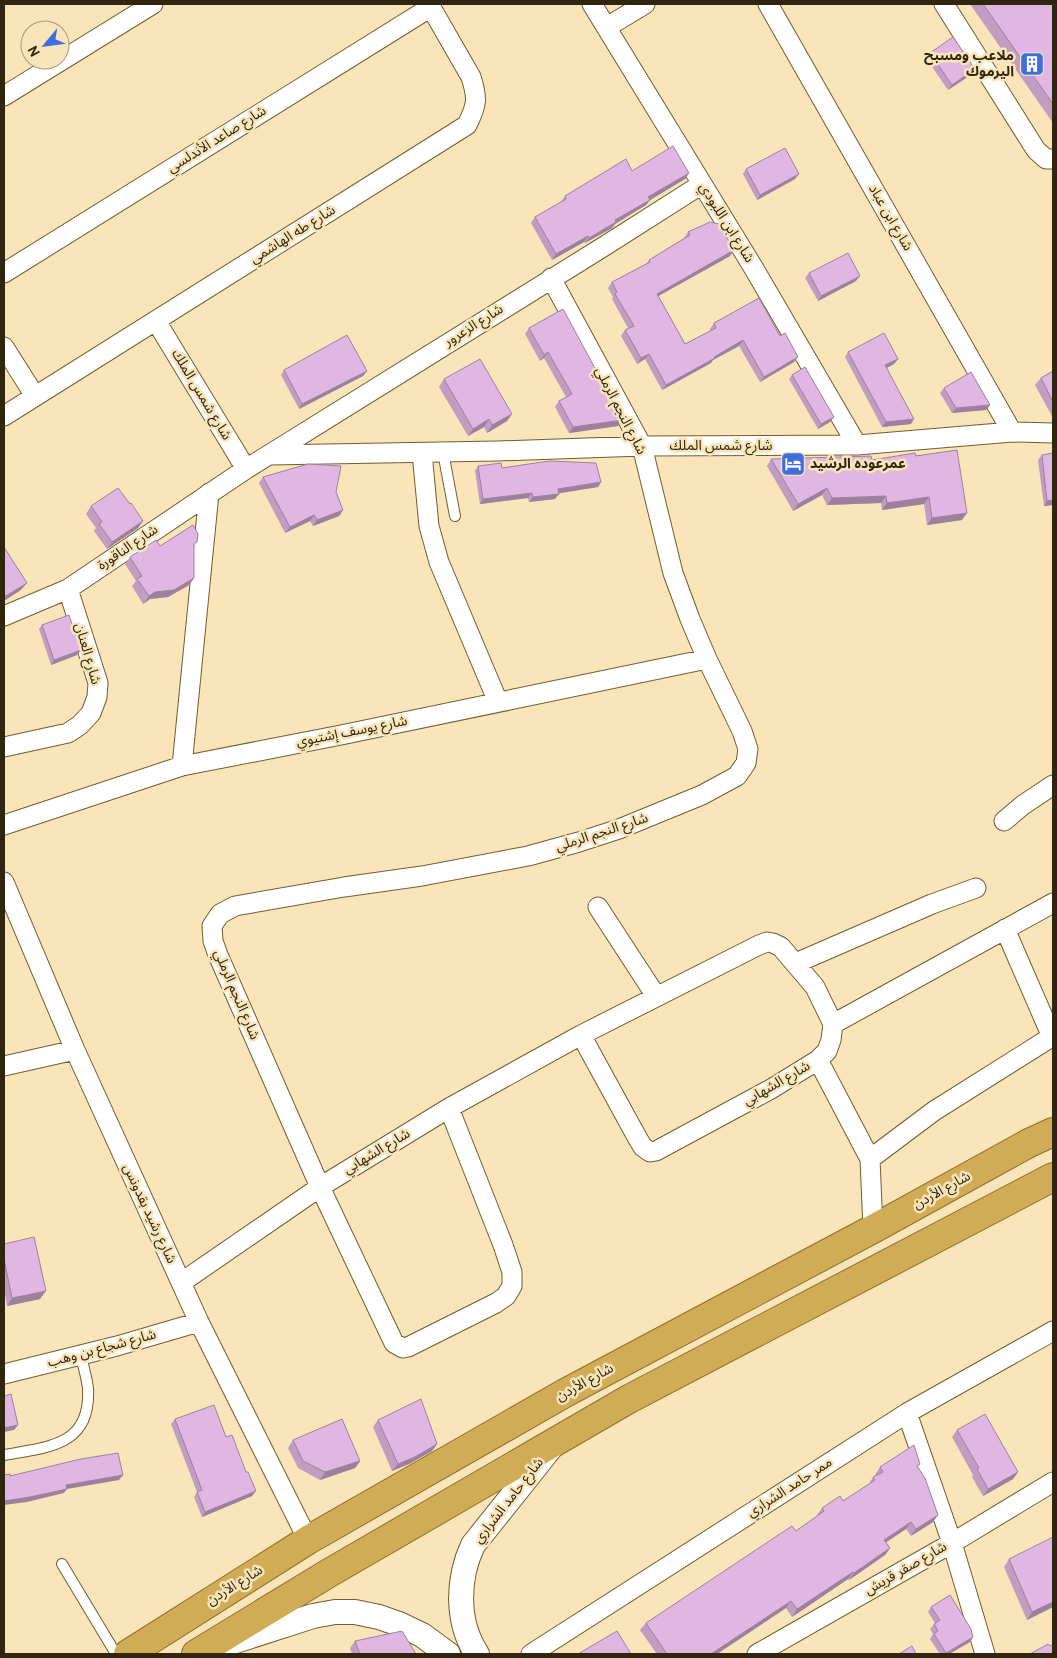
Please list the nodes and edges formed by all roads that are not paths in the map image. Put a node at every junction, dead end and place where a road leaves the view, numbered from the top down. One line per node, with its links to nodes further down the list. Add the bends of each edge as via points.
1 (153, 4): 8 (street)
2 (592, 4): 7 (street, شارع ابن اللبودي)
3 (645, 4): 7 (street)
4 (768, 4): 17 (street, شارع ابن عباد)
5 (944, 4): 9 (street, via 1036,150 1046,159)
6 (430, 6): 11 (street, شارع صاعد الأندلسي); 13 (street, شارع طه الهاشمي, via 475,90 476,107 467,125)
7 (607, 27): 10 (street, شارع ابن اللبودي)
8 (4, 96)
9 (1053, 159)
10 (702, 184): 12 (street, شارع الزعرور); 19 (street, شارع ابن اللبودي)
11 (4, 274)
12 (551, 278): 20 (street, شارع النجم الرملي); 23 (street, شارع الزعرور)
13 (156, 321): 15 (street, شارع طه الهاشمي); 24 (street, شارع شمس الملك)
14 (4, 347): 15 (street)
15 (35, 396): 16 (street, شارع طه الهاشمي)
16 (4, 416)
17 (1012, 432): 18 (street, شارع شمس الملك); 19 (street, شارع شمس الملك)
18 (1053, 433)
19 (857, 445): 20 (street, شارع شمس الملك)
20 (642, 446): 21 (street, شارع شمس الملك); 29 (street, شارع النجم الرملي, via 673,573)
21 (443, 452): 22 (street, شارع شمس الملك); 26 (lane)
22 (422, 453): 23 (street, شارع شمس الملك); 30 (street, via 429,526 439,562)
23 (268, 455): 24 (street, شارع الزعرور)
24 (246, 469): 25 (street, شارع الناقورة)
25 (209, 493): 27 (street, شارع الناقورة); 32 (street)
26 (455, 516)
27 (68, 588): 28 (street, شارع الناقورة); 31 (street, شارع العنان, via 98,683 91,713 68,732)
28 (4, 616)
29 (707, 658): 30 (street, شارع يوسف إشتيوي); 54 (street, شارع النجم الرملي, via 748,749 746,763 737,776 702,795 620,829 528,856 235,906 220,914 212,926 218,955)
30 (498, 702): 32 (street, شارع يوسف إشتيوي)
31 (4, 747)
32 (182, 766): 35 (street, شارع يوسف إشتيوي)
33 (1053, 785): 34 (street)
34 (1004, 820)
35 (4, 826)
36 (4, 882): 46 (street, شارع رشيد بقدونس)
37 (976, 888): 41 (street)
38 (1053, 903): 40 (street)
39 (598, 908): 42 (street)
40 (1005, 929): 43 (street); 45 (street)
41 (796, 962): 42 (street, شارع الشهابي, via 781,947 767,942); 43 (street, شارع الشهابي, via 815,987)
42 (656, 996): 44 (street, شارع الشهابي)
43 (832, 1024): 47 (street, شارع الشهابي, via 830,1044)
44 (580, 1035): 47 (street, شارع الشهابي, via 638,1139 650,1152 705,1125); 49 (street, شارع الشهابي)
45 (1052, 1036): 52 (street, via 934,1112)
46 (74, 1050): 48 (street); 56 (street, شارع رشيد بقدونس)
47 (818, 1060): 52 (street)
48 (4, 1066)
49 (449, 1108): 54 (street, شارع الشهابي); 54 (street, شارع النجم الرملي, via 512,1272 512,1286 496,1303 408,1348 394,1343)
50 (1053, 1126): 51 (highway, شارع الأردن)
51 (1041, 1138): 55 (highway, شارع الأردن)
52 (870, 1159): 55 (street)
53 (1053, 1177): 62 (highway)
54 (320, 1186): 56 (street, شارع الشهابي)
55 (873, 1229): 65 (highway, شارع الأردن, via 610,1368)
56 (182, 1282): 57 (street, شارع رشيد بقدونس)
57 (199, 1322): 59 (street, شارع شجاع بن وهب); 65 (street, شارع رشيد بقدونس)
58 (1053, 1331): 61 (street, ممر حامد الشراري)
59 (81, 1355): 60 (street, شارع شجاع بن وهب); 63 (lane, via 88,1387 88,1406 81,1426 74,1435 58,1444)
60 (4, 1374)
61 (908, 1413): 66 (street); 73 (street, ممر حامد الشراري)
62 (559, 1438): 70 (highway); 72 (street, شارع حامد الشراري, via 478,1538 466,1560 462,1612 466,1632)
63 (4, 1455)
64 (1053, 1482): 66 (street, شارع صقر قريش)
65 (308, 1540): 69 (highway, شارع الأردن)
66 (952, 1543): 74 (street, شارع صقر قريش); 75 (street)
67 (62, 1564): 68 (lane)
68 (116, 1654)
69 (128, 1654)
70 (197, 1654): 71 (street, via 313,1616 335,1612 355,1612 399,1624 422,1635)
71 (448, 1654)
72 (477, 1654)
73 (531, 1654)
74 (757, 1654)
75 (985, 1654)

